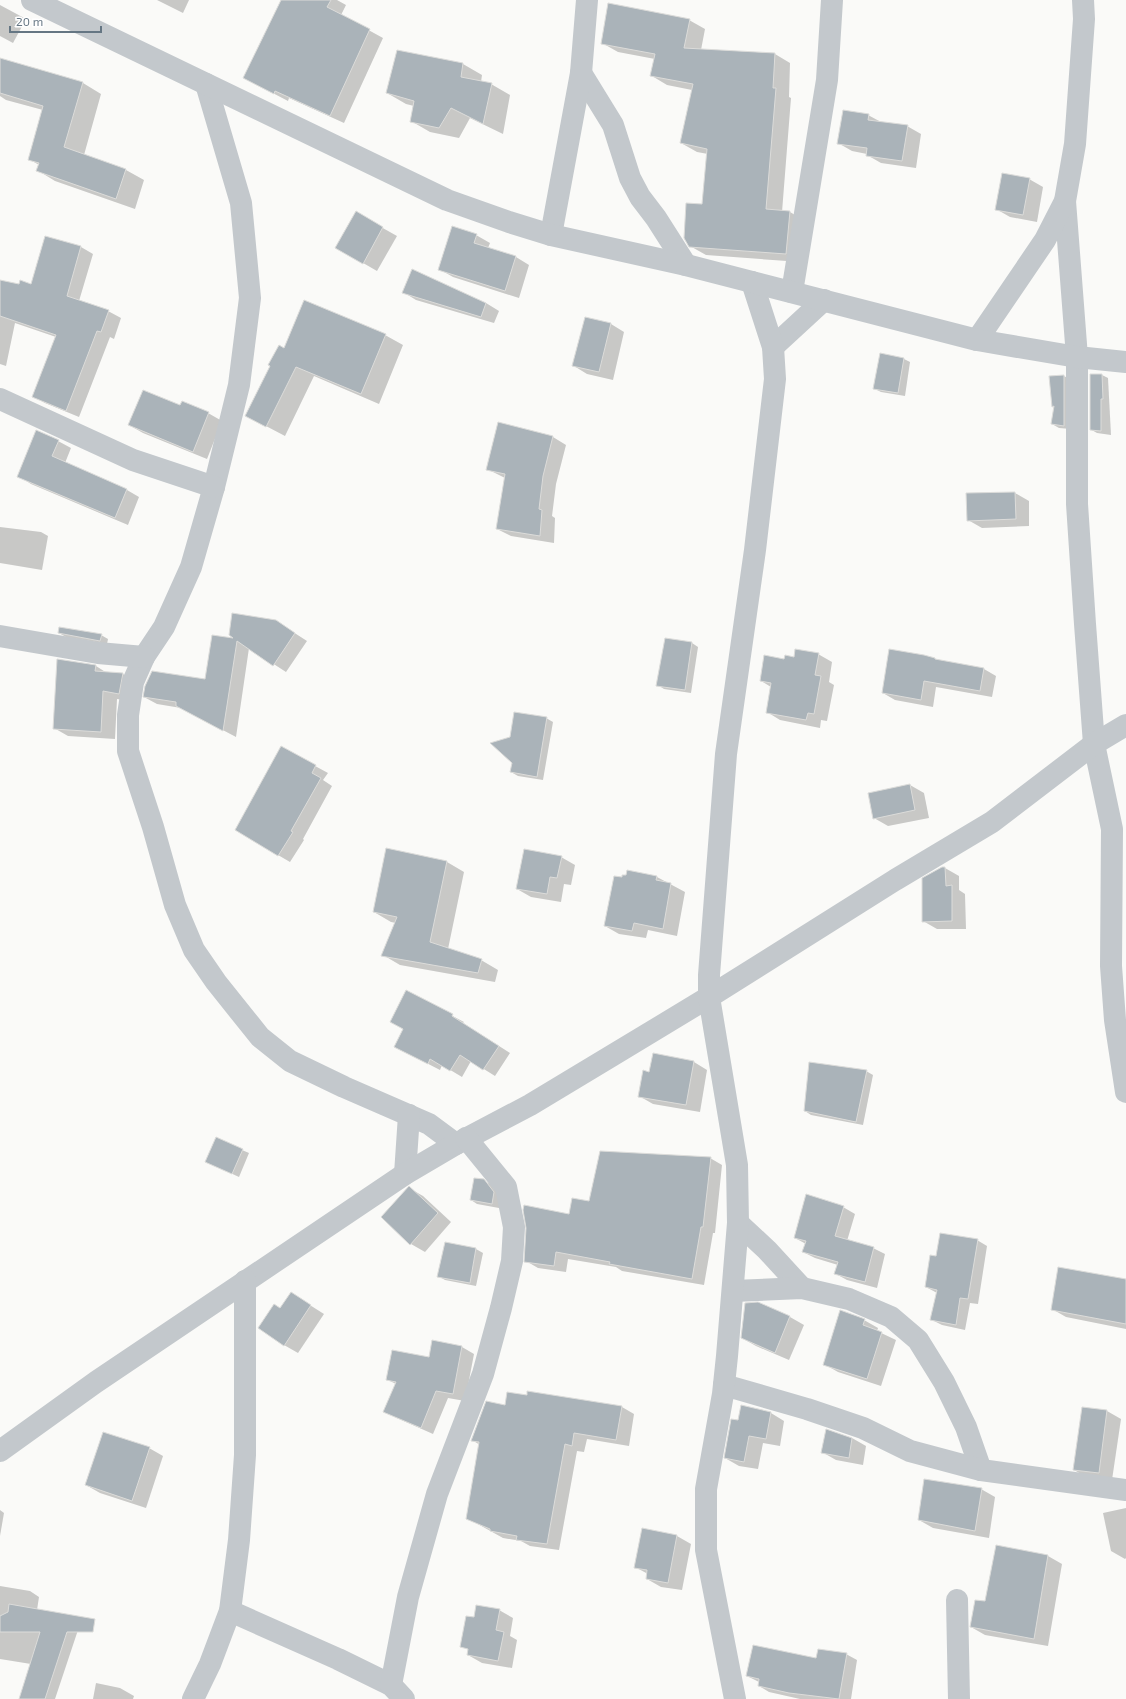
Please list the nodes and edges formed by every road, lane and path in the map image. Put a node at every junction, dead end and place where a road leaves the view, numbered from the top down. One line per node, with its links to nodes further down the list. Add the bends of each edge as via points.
1 (32, 0): 6 (street)
2 (587, 0): 5 (street)
3 (832, 0): 11 (street, via 827,80)
4 (1083, 0): 7 (street, via 1075,144)
5 (581, 73): 8 (street); 9 (street, via 613,125 630,178 640,197)
6 (206, 84): 8 (street, via 447,200); 18 (street, via 241,203 250,298 239,385)
7 (1065, 201): 13 (street, via 1045,240); 15 (street)
8 (551, 235): 9 (street)
9 (686, 265): 10 (street)
10 (752, 282): 11 (street); 14 (street)
11 (792, 292): 12 (street)
12 (824, 300): 13 (street); 14 (street)
13 (977, 340): 15 (street)
14 (773, 347): 23 (street, via 775,379 754,557 726,754)
15 (1077, 358): 16 (street); 22 (street, via 1077,504)
16 (1126, 362)
17 (0, 399): 18 (street, via 133,460)
18 (214, 486): 20 (street, via 191,567 164,627)
19 (0, 636): 20 (street, via 98,653)
20 (144, 657): 25 (street, via 133,682 128,715 128,751 175,905 194,950 260,1037 290,1061)
21 (1126, 725): 22 (street)
22 (1094, 744): 23 (street, via 992,822); 24 (street, via 1112,829 1111,966 1115,1020)
23 (709, 997): 26 (street, via 530,1105); 28 (street, via 737,1165)
24 (1126, 1092)
25 (409, 1115): 26 (street); 27 (street)
26 (461, 1141): 27 (street); 38 (street, via 506,1187 514,1227 512,1261 483,1374 436,1494 408,1597)
27 (405, 1174): 29 (street)
28 (738, 1223): 30 (street); 31 (street)
29 (245, 1281): 33 (street); 37 (street, via 245,1456 239,1540)
30 (802, 1288): 31 (street); 34 (street, via 849,1299 891,1317 918,1340 944,1382 966,1426)
31 (733, 1292): 32 (street)
32 (724, 1385): 34 (street, via 863,1428 910,1452); 40 (street, via 706,1489 706,1550)
33 (0, 1451)
34 (981, 1470): 35 (street)
35 (1126, 1490)
36 (957, 1600): 41 (street)
37 (230, 1611): 38 (street, via 338,1659); 39 (street)
38 (397, 1692)
39 (194, 1699)
40 (735, 1699)
41 (959, 1699)

